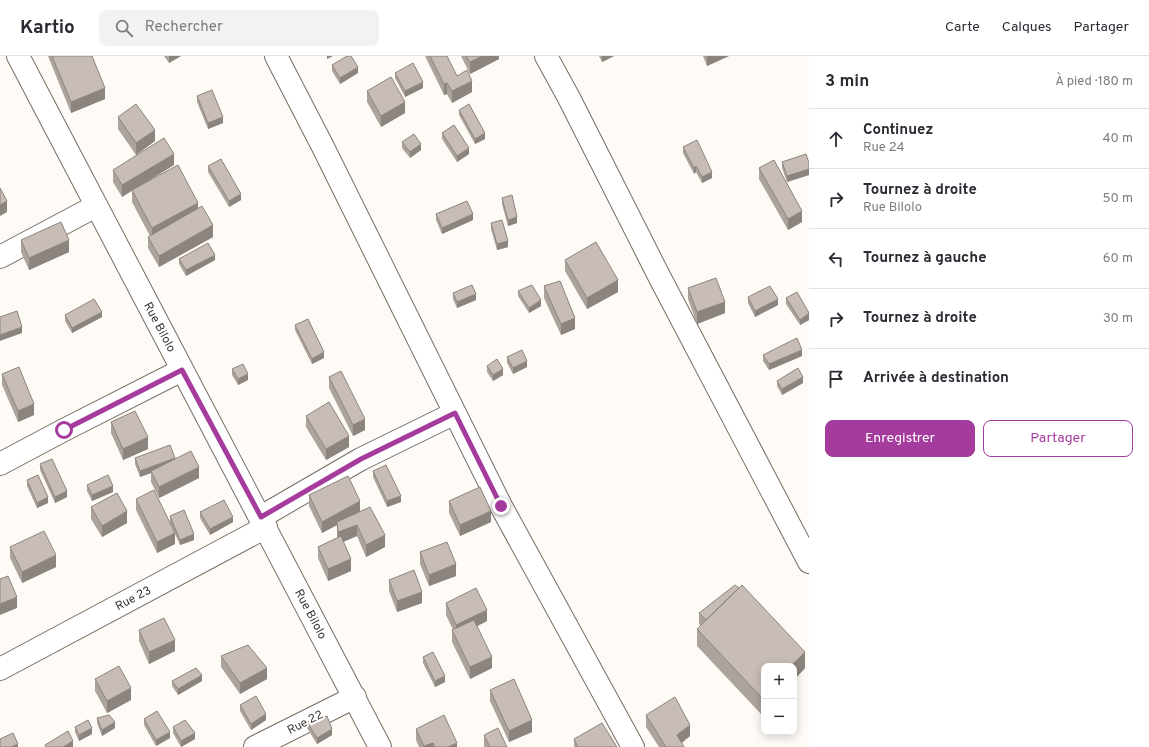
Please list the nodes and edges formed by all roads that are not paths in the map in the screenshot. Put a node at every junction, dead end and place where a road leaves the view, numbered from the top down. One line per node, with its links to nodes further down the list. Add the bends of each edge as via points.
1 (18, 56): 4 (street, Rue Bilolo)
2 (276, 56): 7 (street)
3 (546, 56): 10 (street)
4 (96, 206): 5 (street); 6 (street, Rue Bilolo)
5 (0, 257)
6 (182, 370): 8 (street); 9 (street, Rue Bilolo)
7 (455, 413): 9 (street, Rue 23, via 361,459); 15 (street, via 501,506)
8 (0, 464)
9 (263, 522): 11 (street, Rue 23); 12 (street, Rue Bilolo)
10 (809, 562)
11 (0, 669)
12 (354, 697): 13 (street, Rue 22); 14 (street, Rue Bilolo)
13 (255, 747)
14 (380, 747)
15 (633, 747)

